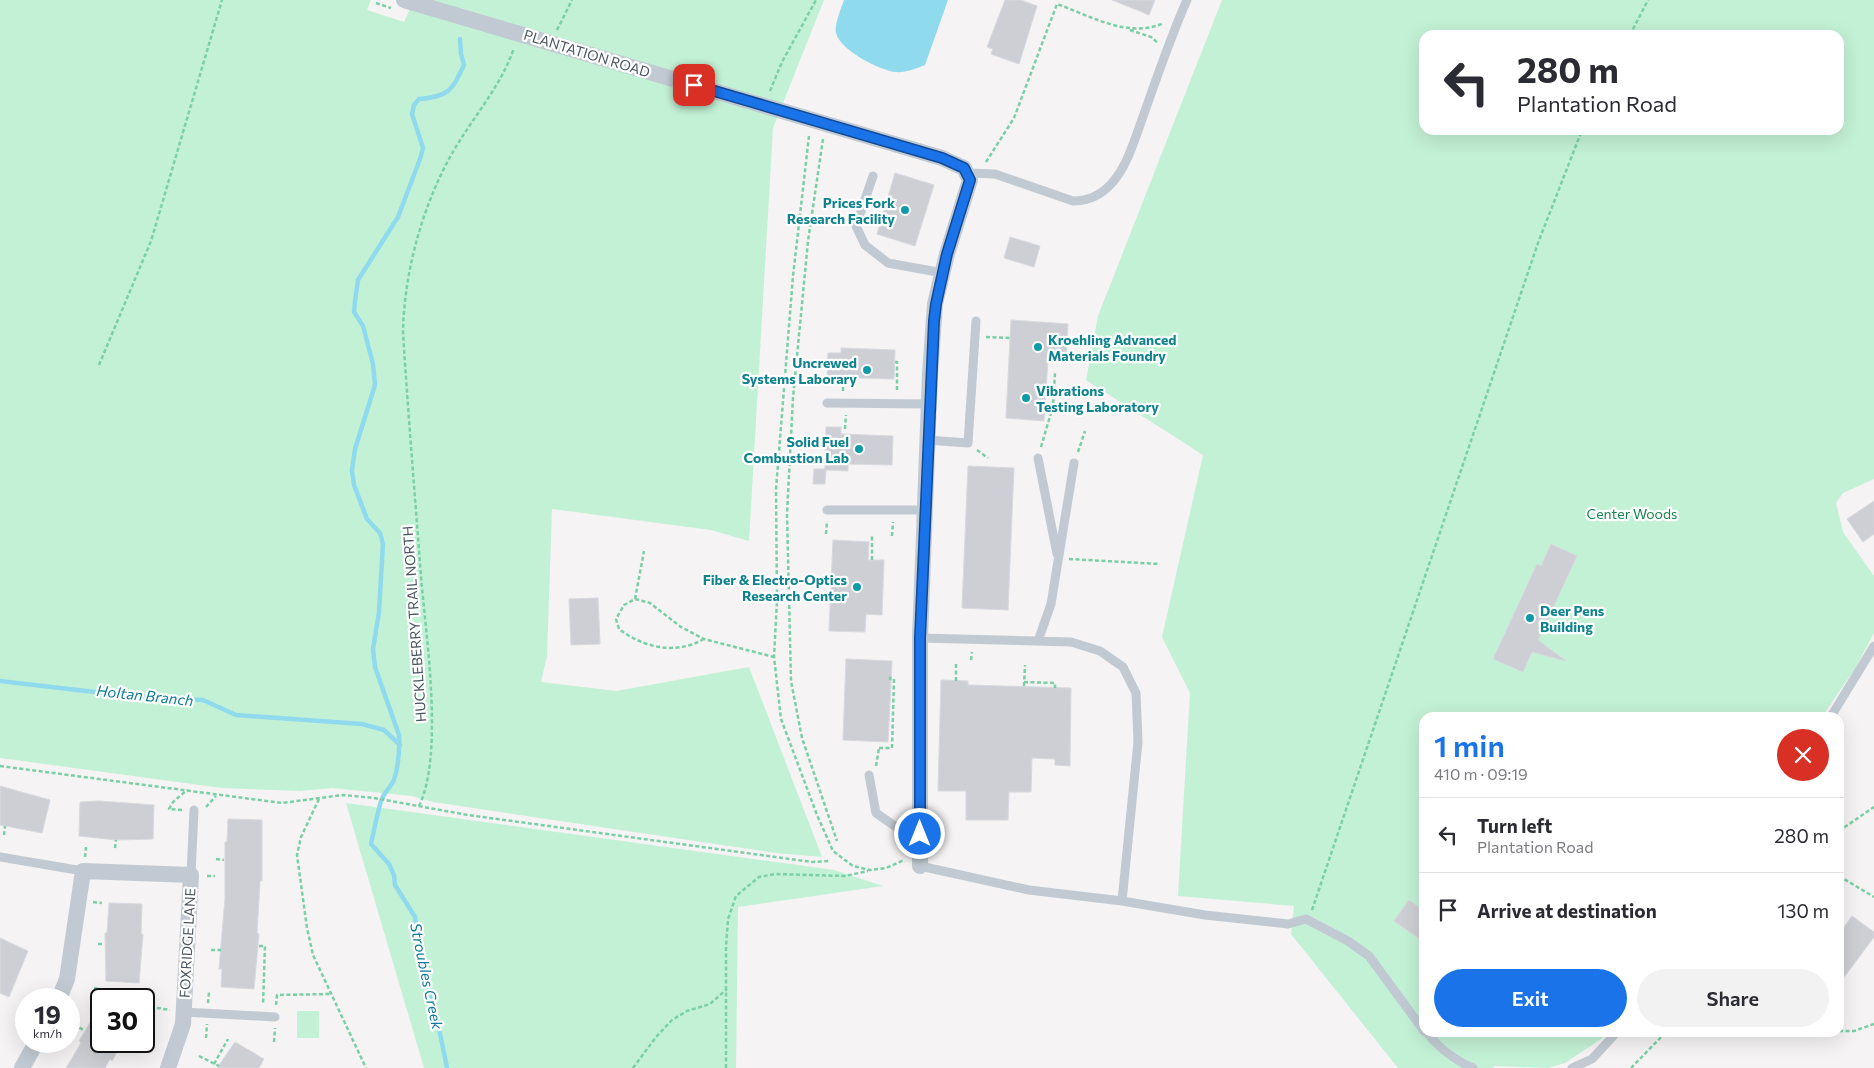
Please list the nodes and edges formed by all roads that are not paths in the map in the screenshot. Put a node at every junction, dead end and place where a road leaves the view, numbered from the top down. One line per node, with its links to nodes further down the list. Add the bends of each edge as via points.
1 (404, 0): 3 (street, PLANTATION ROAD, via 942,158 958,164)
2 (1187, 0): 3 (lane, via 1134,142 1110,185 1084,201 1074,201 995,174)
3 (968, 173): 5 (street, via 968,192)
4 (872, 176): 5 (lane, via 856,226 865,245 888,263)
5 (943, 273): 8 (street, via 936,304)
6 (976, 321): 9 (lane, via 968,443)
7 (827, 403): 8 (lane)
8 (929, 404): 9 (street)
9 (927, 440): 13 (street)
10 (1038, 458): 14 (lane)
11 (1074, 463): 14 (lane)
12 (827, 510): 13 (lane)
13 (924, 510): 15 (street)
14 (1058, 559): 16 (lane, via 1051,604)
15 (920, 638): 16 (lane); 21 (street)
16 (1038, 641): 26 (lane, via 1071,642 1100,650 1123,668 1136,693 1138,742)
17 (1874, 646): 18 (lane)
18 (1834, 712)
19 (869, 776): 21 (lane, via 876,813 902,831)
20 (198, 810): 25 (lane, FOXRIDGE LANE)
21 (920, 834): 23 (street)
22 (0, 857): 24 (lane, FOXRIDGE LANE)
23 (920, 866): 26 (lane, via 1030,890)
24 (83, 870): 25 (street, FOXRIDGE LANE); 27 (street)
25 (191, 875): 28 (street, FOXRIDGE LANE)
26 (1122, 901): 30 (lane, via 1204,916 1288,924 1306,920 1348,941 1369,956)
27 (63, 988)
28 (184, 1012): 29 (lane, FOXRIDGE LANE); 35 (street, FOXRIDGE LANE)
29 (275, 1018)
30 (1419, 1023)
31 (1430, 1037): 36 (lane, via 1462,1064)
32 (1612, 1037): 37 (lane, via 1592,1059)
33 (30, 1053): 34 (street)
34 (22, 1068)
35 (168, 1068)
36 (1473, 1068)
37 (1572, 1068)

